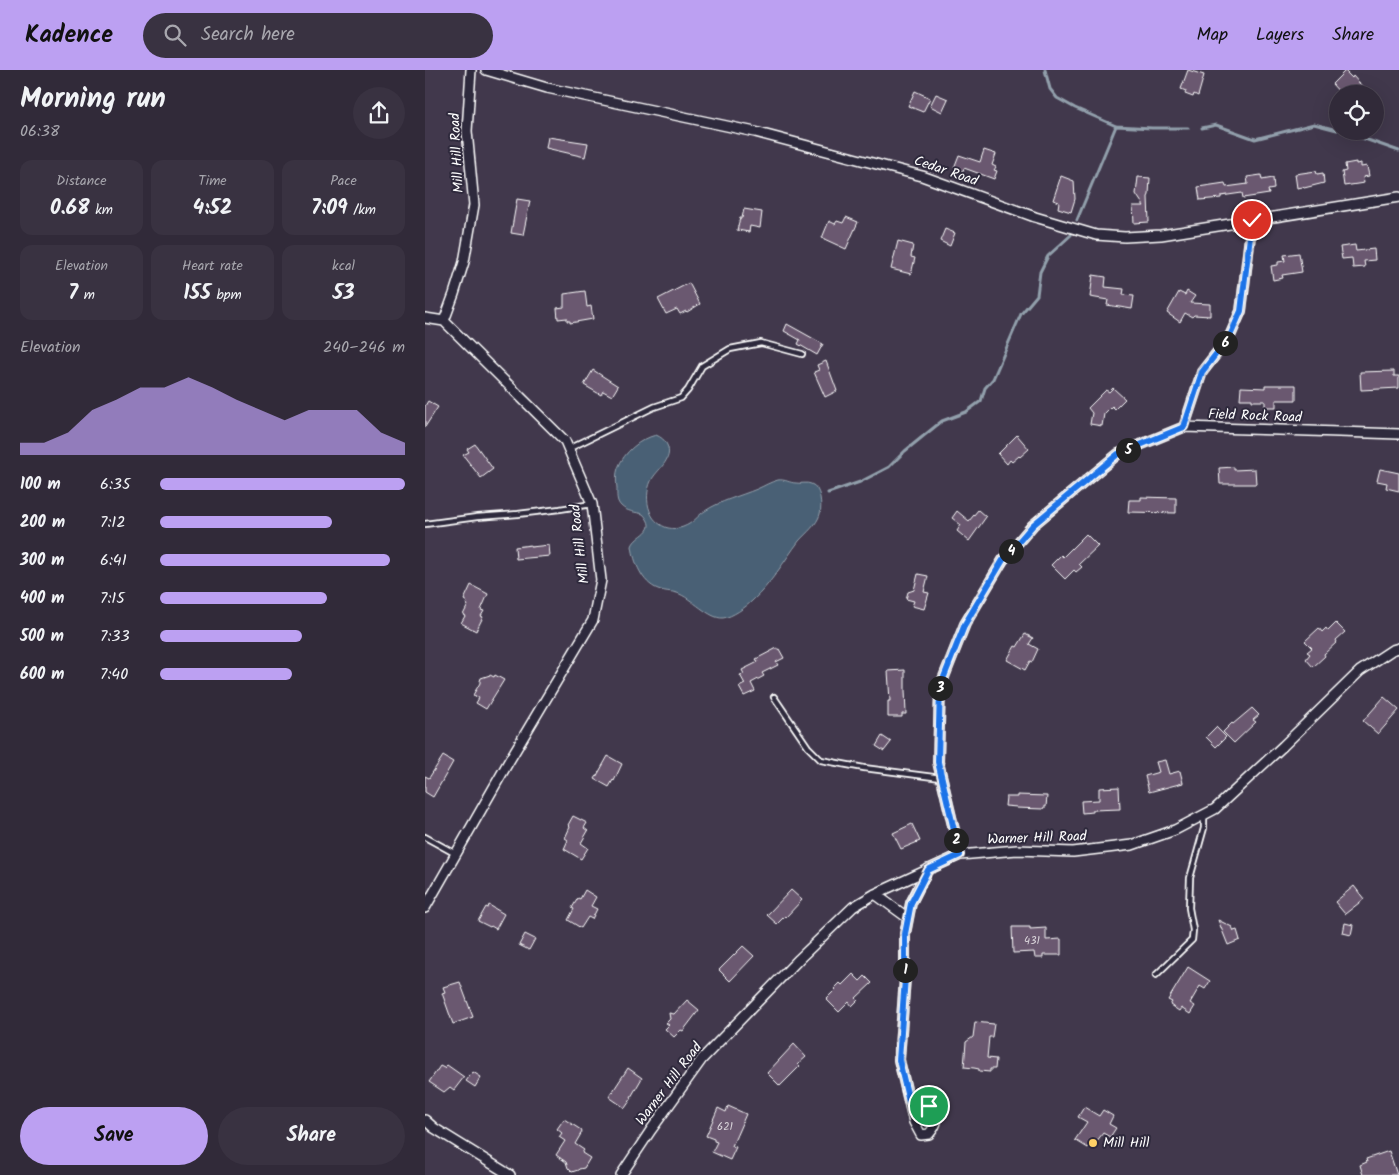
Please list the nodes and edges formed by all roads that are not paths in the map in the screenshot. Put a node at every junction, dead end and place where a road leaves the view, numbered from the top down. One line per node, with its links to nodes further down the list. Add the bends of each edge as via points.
1 (471, 70): 6 (street, Mill Hill Road, via 467,131 474,205 464,262)
2 (486, 70): 4 (street, Cedar Road, via 547,88 755,132 922,176 1035,217 1096,235 1161,235)
3 (1399, 197): 4 (street, Cedar Road)
4 (1252, 220): 8 (street, Field Rock Road, via 1241,311 1230,336 1202,372)
5 (425, 318): 6 (street)
6 (444, 321): 10 (street, Mill Hill Road, via 565,442)
7 (802, 354): 10 (lane, via 761,343 730,349 702,366 681,398 653,407)
8 (1184, 427): 9 (street, Field Rock Road); 15 (street, via 1118,454 1033,525 1003,560 965,624 940,687 938,762)
9 (1399, 434)
10 (568, 449): 11 (street, Mill Hill Road)
11 (592, 504): 12 (lane); 18 (street, Mill Hill Road, via 601,580 593,620)
12 (425, 524)
13 (1399, 648): 16 (street, Warner Hill Road, via 1360,672 1215,809)
14 (774, 697): 15 (lane, via 807,747 821,760)
15 (941, 778): 19 (street)
16 (1204, 815): 19 (street, Warner Hill Road, via 1175,830 1132,845 1073,852 1017,850); 24 (lane, via 1191,878 1192,940)
17 (425, 836): 18 (lane)
18 (456, 854): 22 (street, Mill Hill Road)
19 (960, 855): 20 (street, Warner Hill Road)
20 (928, 870): 21 (street, Warner Hill Road); 23 (street, via 911,903)
21 (875, 894): 23 (street); 28 (street, Warner Hill Road, via 845,914 702,1059)
22 (425, 908)
23 (908, 918): 25 (street, via 899,1060)
24 (1156, 975)
25 (909, 1102)
26 (425, 1120): 27 (street)
27 (510, 1175)
28 (621, 1175)

